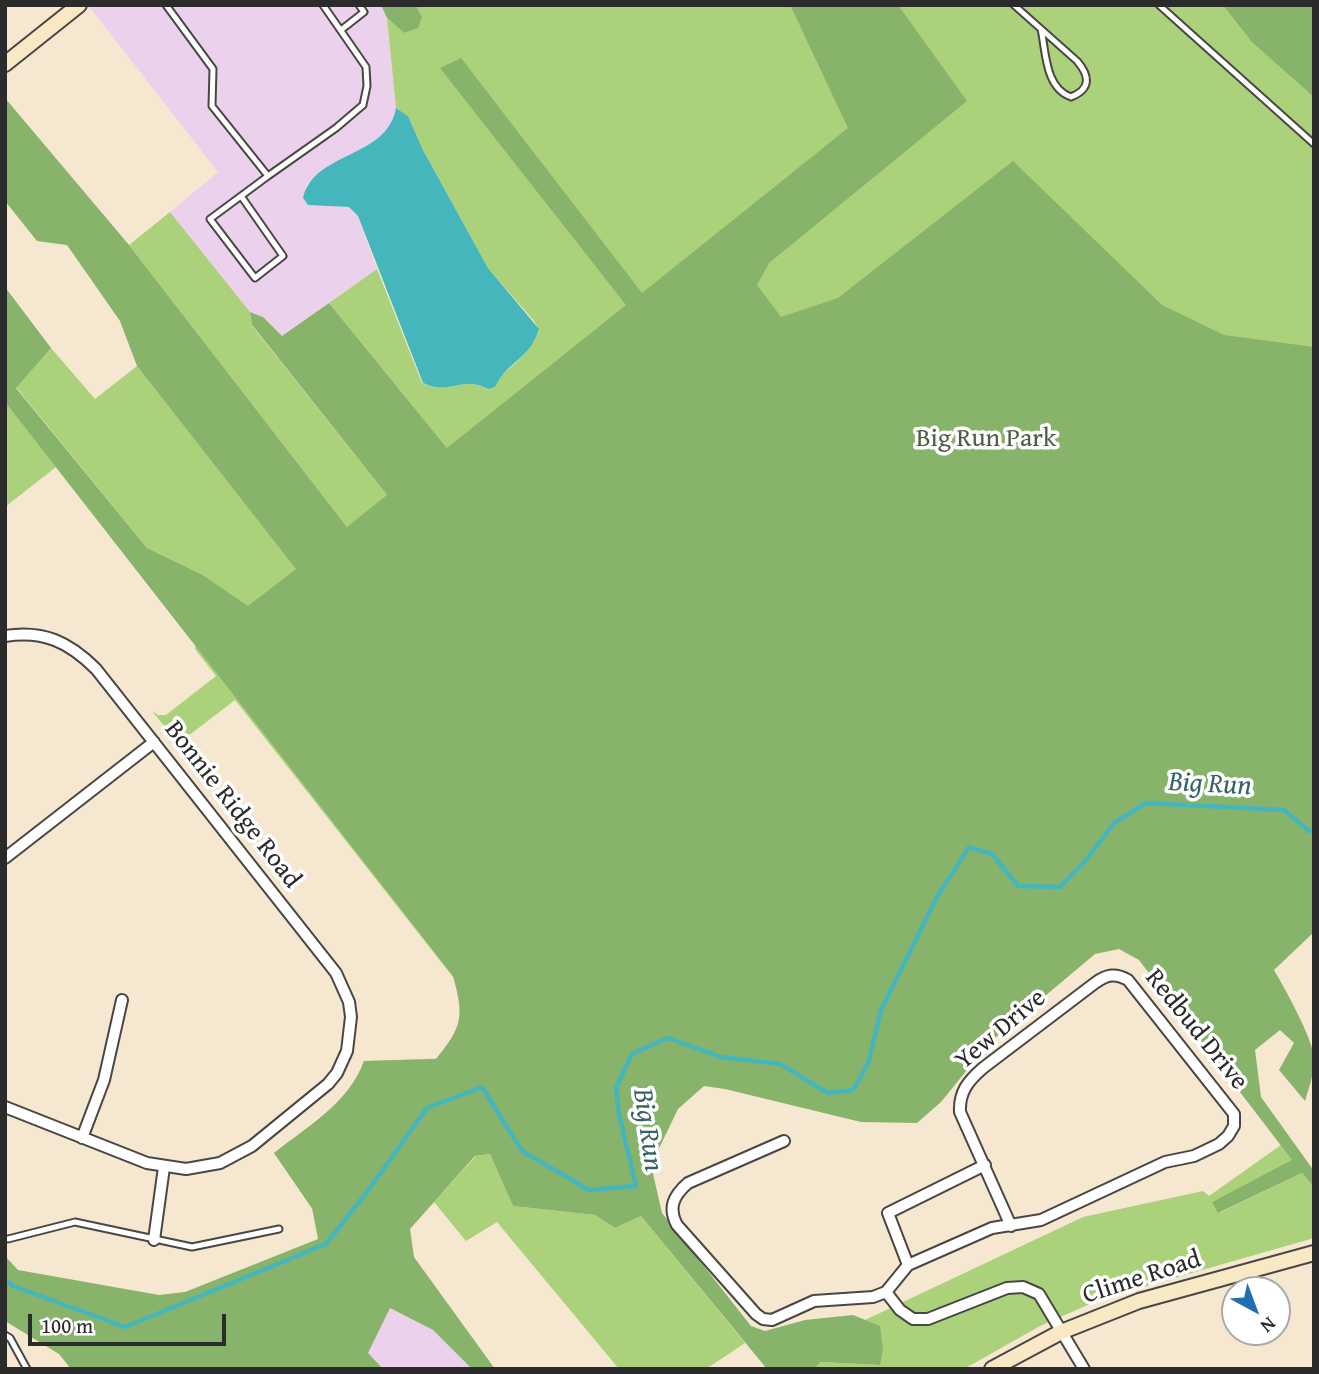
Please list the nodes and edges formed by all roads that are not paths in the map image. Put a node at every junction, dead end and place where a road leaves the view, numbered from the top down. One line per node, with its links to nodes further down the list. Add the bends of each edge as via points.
1 (79, 5): 9 (main road)
2 (166, 5): 11 (lane, via 213,69 212,106)
3 (323, 5): 8 (lane)
4 (359, 5): 8 (lane, via 364,12)
5 (1014, 5): 7 (lane)
6 (1159, 5): 10 (lane)
7 (1041, 29): 7 (lane, via 1054,84 1071,97 1080,93 1087,85 1084,69)
8 (341, 30): 11 (lane, via 366,67 363,105)
9 (5, 64)
10 (1314, 144)
11 (268, 176): 12 (lane)
12 (241, 196): 12 (lane, via 210,219 255,278 283,256)
13 (5, 636): 14 (street, Bonnie Ridge Road, via 38,634 84,657)
14 (154, 742): 15 (street); 22 (street, Bonnie Ridge Road, via 336,973 349,1002 351,1033 343,1060 328,1084 252,1146 207,1166)
15 (5, 858)
16 (1121, 976): 21 (street, Yew Drive, via 1103,977 968,1081 960,1112); 23 (street, Redbud Drive, via 1234,1114 1234,1126 1219,1144 1195,1156 1165,1162 1041,1220)
17 (122, 1000): 19 (street, via 104,1080)
18 (5, 1107): 19 (street)
19 (82, 1138): 22 (street)
20 (784, 1141): 29 (street, via 688,1183 677,1194 672,1212 677,1226 763,1318 772,1320 814,1301)
21 (985, 1165): 23 (street, Yew Drive); 28 (street, via 887,1213)
22 (164, 1167): 26 (street)
23 (1011, 1226): 28 (street, via 992,1228)
24 (279, 1229): 26 (lane, via 192,1247)
25 (8, 1239): 26 (lane, via 75,1222)
26 (153, 1240)
27 (1314, 1253): 30 (main road, Clime Road, via 1164,1293)
28 (908, 1265): 29 (street)
29 (886, 1292): 30 (street, via 913,1319 928,1319 1023,1287 1039,1294)
30 (1061, 1332): 33 (main road, Clime Road); 34 (street)
31 (5, 1335): 32 (lane)
32 (27, 1369)
33 (992, 1369)
34 (1084, 1369)

